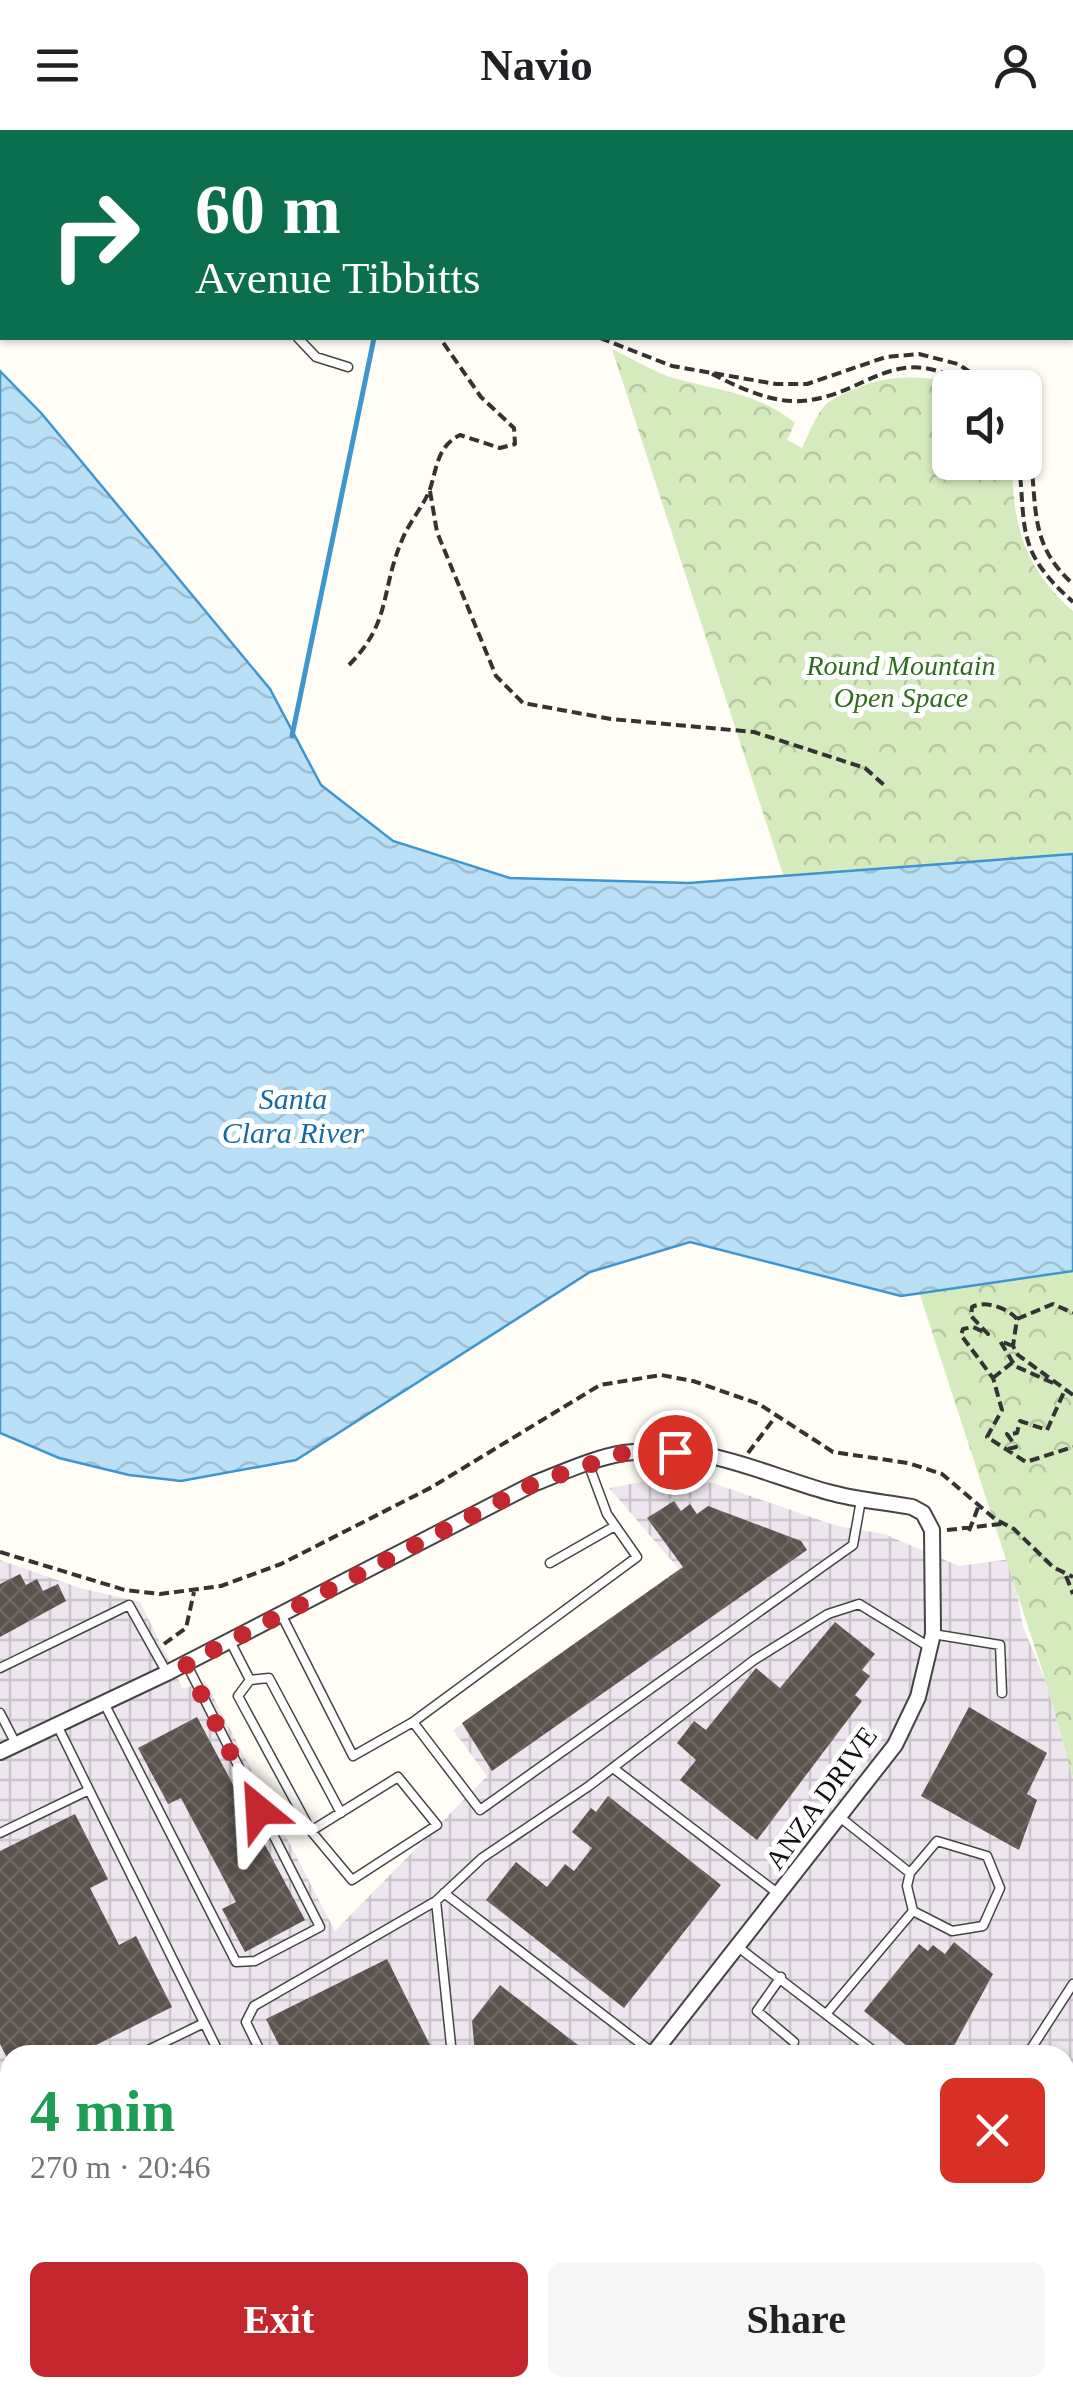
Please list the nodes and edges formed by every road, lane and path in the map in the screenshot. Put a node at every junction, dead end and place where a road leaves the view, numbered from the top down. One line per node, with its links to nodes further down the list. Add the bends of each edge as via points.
1 (300, 340): 4 (lane, via 316,357)
2 (441, 340): 10 (path, via 517,434 510,448 460,435 450,440)
3 (605, 340): 7 (path)
4 (348, 367)
5 (935, 370): 7 (path, via 873,374 798,402)
6 (967, 370): 7 (path, via 919,354 886,357 807,384)
7 (708, 372)
8 (1020, 480): 12 (path, via 1023,532 1040,569)
9 (1031, 480): 11 (path, via 1037,532 1056,569)
10 (430, 491): 13 (path, via 393,560 372,642); 14 (path, via 437,532 496,676 523,703 754,732 864,768)
11 (1073, 584)
12 (1073, 602)
13 (349, 665)
14 (884, 785)
15 (1073, 1313): 16 (path, via 1052,1304)
16 (1017, 1319): 17 (path); 19 (path, via 1008,1309 982,1303 970,1311 988,1334 973,1327 961,1334)
17 (1013, 1346): 18 (path, via 1000,1341); 20 (path, via 1029,1366)
18 (1013, 1362): 19 (path); 20 (path)
19 (993, 1378): 24 (path, via 1002,1410 987,1437)
20 (1061, 1386): 21 (path); 24 (path, via 1047,1430 1020,1421 1017,1433 1007,1434 1016,1448)
21 (1073, 1395)
22 (777, 1415): 25 (path)
23 (1073, 1447): 24 (path, via 1026,1462)
24 (1004, 1448)
25 (743, 1461): 26 (street, via 675,1452 624,1453); 27 (street)
26 (588, 1463): 29 (lane); 38 (street, via 535,1483)
27 (862, 1500): 30 (street, via 912,1506); 49 (lane, via 853,1546 480,1810)
28 (1003, 1524): 31 (path); 31 (path, via 980,1505); 34 (path)
29 (615, 1526): 33 (lane); 49 (lane, via 637,1557)
30 (932, 1530): 31 (path); 40 (street, ANZA DRIVE)
31 (969, 1531)
32 (0, 1552): 35 (path)
33 (550, 1563)
34 (1070, 1576): 37 (path)
35 (126, 1590)
36 (194, 1592): 41 (path, via 186,1628)
37 (1073, 1594)
38 (281, 1614): 39 (street); 49 (lane, via 353,1756)
39 (230, 1641): 42 (street); 45 (lane)
40 (932, 1641): 46 (lane, via 1000,1645); 53 (lane, via 850,1604 754,1660); 56 (street, ANZA DRIVE, via 918,1696 894,1745)
41 (154, 1650): 43 (lane, via 129,1605); 44 (lane)
42 (186, 1664): 44 (street); 47 (lane, via 320,1927 256,1962 236,1962)
43 (0, 1668)
44 (167, 1674): 47 (street)
45 (250, 1680): 55 (lane, via 269,1678); 57 (lane, via 238,1696)
46 (1002, 1692)
47 (104, 1703): 50 (street)
48 (0, 1713): 51 (lane)
49 (413, 1722)
50 (57, 1725): 51 (street); 54 (lane)
51 (16, 1744): 52 (street)
52 (0, 1752)
53 (613, 1768): 60 (lane, via 482,1858); 61 (lane)
54 (89, 1790): 58 (lane); 68 (lane)
55 (341, 1813): 57 (lane); 57 (lane, via 398,1777 437,1825 352,1880)
56 (841, 1818): 59 (lane); 61 (street, ANZA DRIVE)
57 (312, 1830)
58 (0, 1833)
59 (910, 1873): 63 (lane); 63 (lane, via 938,1841 986,1856 1000,1888 983,1926 952,1931)
60 (444, 1893): 62 (lane); 74 (lane)
61 (780, 1895): 64 (street, ANZA DRIVE)
62 (436, 1901): 72 (lane, via 254,2006 246,2022); 73 (lane)
63 (913, 1912): 67 (lane)
64 (738, 1947): 65 (lane); 75 (street, ANZA DRIVE)
65 (781, 1978): 67 (lane); 69 (lane, via 757,2011)
66 (1073, 1984): 77 (lane)
67 (827, 2014): 76 (lane)
68 (204, 2023): 70 (lane); 71 (lane)
69 (794, 2042)
70 (159, 2045)
71 (215, 2045)
72 (257, 2045)
73 (451, 2045)
74 (641, 2045)
75 (660, 2045)
76 (866, 2045)
77 (1034, 2045)

